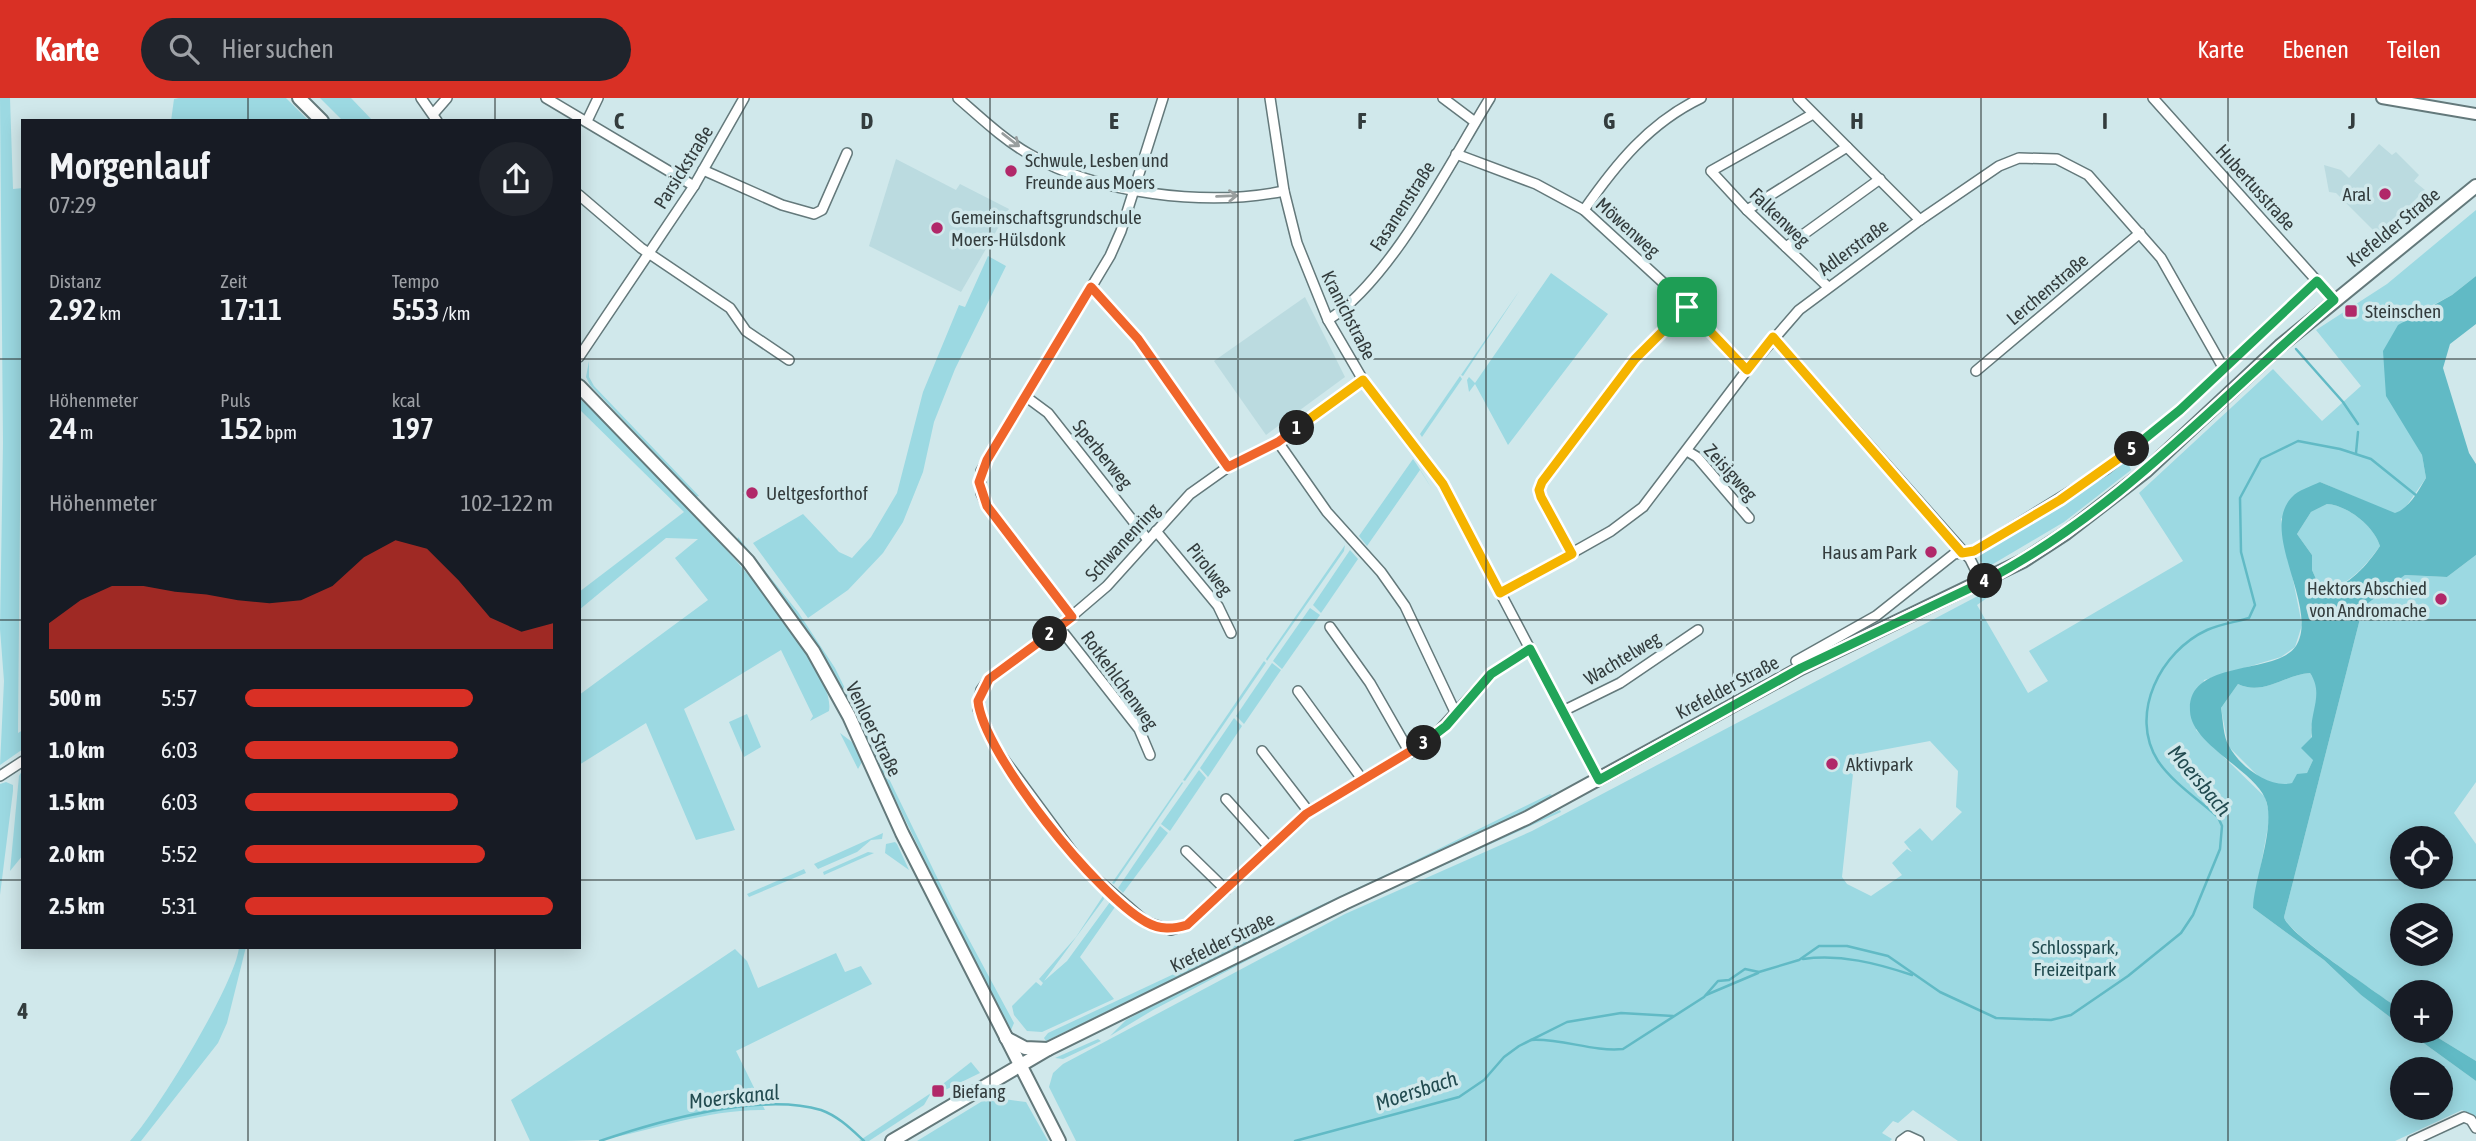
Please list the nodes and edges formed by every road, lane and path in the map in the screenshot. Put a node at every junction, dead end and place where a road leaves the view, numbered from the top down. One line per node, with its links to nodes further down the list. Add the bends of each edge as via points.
1 (299, 98): 19 (main road)
2 (421, 98): 18 (street)
3 (447, 98): 18 (street)
4 (547, 98): 20 (street)
5 (598, 98): 20 (street)
6 (744, 98): 25 (street, Parsickstraße)
7 (958, 98): 29 (street, one-way to 29, via 1029,154 1089,179)
8 (1163, 98): 29 (street)
9 (1270, 98): 30 (street, Kranichstraße)
10 (1443, 98): 21 (street)
11 (1490, 98): 21 (street, Fasanenstraße)
12 (1701, 98): 32 (street, via 1671,115 1628,150)
13 (1798, 98): 16 (street)
14 (2152, 98): 38 (street, Hubertusstraße)
15 (2382, 98): 17 (street)
16 (1813, 114): 22 (street); 33 (street, Falkenweg, via 1711,171)
17 (2476, 114)
18 (435, 117)
19 (320, 119)
20 (587, 121): 27 (street)
21 (1475, 122): 24 (street, Fasanenstraße)
22 (1847, 147): 26 (street); 33 (street)
23 (847, 153): 25 (street, via 822,210 814,214)
24 (1456, 154): 32 (street, Möwenweg, via 1546,189); 43 (street, Fasanenstraße, via 1382,270 1344,310)
25 (703, 170): 27 (street, Parsickstraße)
26 (1880, 179): 34 (street); 36 (street)
27 (694, 186): 37 (street, Parsickstraße)
28 (2476, 186): 41 (main road, Krefelder Straße)
29 (1133, 190): 30 (street, one-way to 30, via 1220,197); 40 (street, via 1121,231)
30 (1284, 191): 43 (street, Kranichstraße, via 1297,243)
31 (581, 197): 37 (street)
32 (1584, 210): 42 (street, Möwenweg)
33 (1747, 210): 36 (street, Falkenweg)
34 (1920, 220): 35 (street, Adlerstraße, via 1999,166 2039,157 2069,163 2088,175); 39 (street, Adlerstraße)
35 (2140, 233): 47 (street, Adlerstraße, via 2161,258); 49 (street, Lerchenstraße)
36 (1786, 247): 39 (street, Falkenweg)
37 (649, 253): 45 (street, Parsickstraße); 46 (street, via 730,308 737,321)
38 (2317, 281): 41 (street, Hubertusstraße); 47 (street, Krefelder Straße)
39 (1827, 286): 44 (street, Adlerstraße)
40 (1091, 287): 52 (street); 55 (street, via 1138,339)
41 (2334, 300): 61 (main road, Krefelder Straße, via 2108,502 2023,561)
42 (1687, 307): 48 (street, Möwenweg); 60 (street, via 1635,359 1542,482 1541,497)
43 (1328, 320): 50 (street, Kranichstraße)
44 (1773, 337): 48 (street, Adlerstraße); 59 (street)
45 (581, 354)
46 (789, 360)
47 (2224, 369): 59 (street, Krefelder Straße, via 2105,471 1974,551)
48 (1747, 370): 54 (street, Adlerstraße)
49 (1976, 372)
50 (1363, 380): 53 (street, Schwanenring); 62 (street, Kranichstraße, via 1443,484)
51 (581, 388): 85 (main road, Venloer Straße, via 748,561 813,651)
52 (1025, 396): 58 (street, Sperberweg, via 1048,413); 63 (street, via 981,471 981,493)
53 (1278, 442): 55 (street, Schwanenring); 72 (street, via 1326,512 1381,572 1405,606)
54 (1687, 451): 56 (street, Zeisigweg); 60 (street, Adlerstraße, via 1643,507)
55 (1228, 467): 57 (street, Schwanenring, via 1190,495)
56 (1749, 518)
57 (1156, 531): 58 (street, Schwanenring); 67 (street, Pirolweg, via 1218,606)
58 (1148, 540): 63 (street, Schwanenring)
59 (1962, 553): 61 (street); 69 (street, Krefelder Straße, via 1954,554 1876,616)
60 (1572, 554): 62 (street, Adlerstraße)
61 (1982, 583): 79 (main road, Krefelder Straße, via 1801,668)
62 (1500, 593): 68 (street, Kranichstraße)
63 (1072, 617): 64 (street, Schwanenring)
64 (1059, 627): 75 (street, Rotkehlchenweg, via 1139,729); 84 (street, Schwanenring, via 989,679 981,691 978,709 998,750 1085,869 1146,922 1171,930 1187,925)
65 (1330, 628): 74 (street, via 1370,683)
66 (1698, 630): 71 (street, Wachtelweg, via 1620,683)
67 (1231, 633)
68 (1530, 649): 71 (street, Kranichstraße); 72 (street, Schwanenring, via 1491,674)
69 (1796, 661)
70 (1298, 691): 78 (street)
71 (1563, 711): 79 (street, Kranichstraße)
72 (1456, 714): 74 (street, Schwanenring)
73 (1262, 751): 81 (street)
74 (1410, 752): 78 (street, Schwanenring)
75 (1150, 755)
76 (21, 762): 77 (street)
77 (0, 776)
78 (1362, 779): 81 (street, Schwanenring)
79 (1599, 780): 86 (main road, Krefelder Straße)
80 (1226, 799): 82 (street)
81 (1309, 812): 82 (street, Schwanenring)
82 (1269, 847): 84 (street, Schwanenring)
83 (1186, 851): 84 (street)
84 (1226, 890)
85 (1004, 1036): 86 (main road, via 1025,1048); 87 (main road, Venloer Straße)
86 (1048, 1049): 87 (main road, Krefelder Straße)
87 (1019, 1066): 89 (main road, Krefelder Straße); 90 (main road, Venloer Straße)
88 (2476, 1128): 93 (street, via 2468,1118)
89 (892, 1141)
90 (1059, 1141)
91 (1902, 1141): 92 (street, via 1908,1136)
92 (1919, 1141)
93 (2412, 1141)

